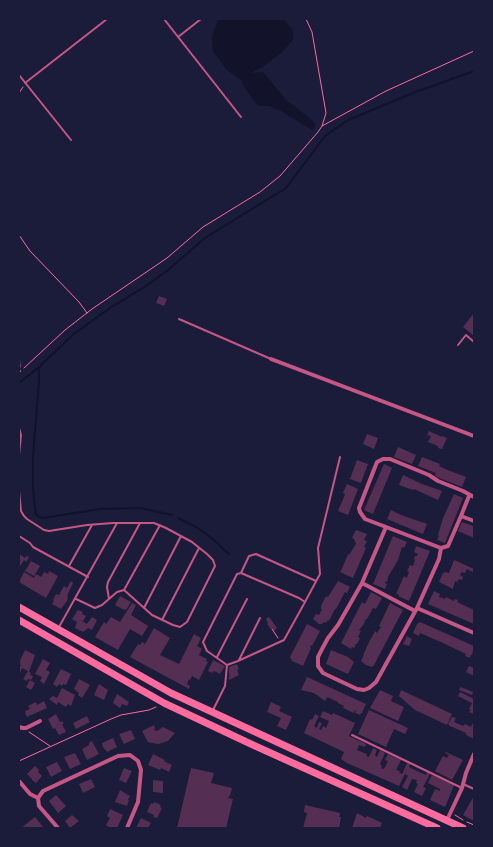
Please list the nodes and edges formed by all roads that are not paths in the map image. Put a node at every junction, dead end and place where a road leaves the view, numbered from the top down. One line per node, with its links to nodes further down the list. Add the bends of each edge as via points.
1 (107, 19): 6 (lane)
2 (164, 19): 4 (lane)
3 (201, 19): 4 (lane)
4 (178, 37): 7 (lane)
5 (19, 75): 6 (lane)
6 (25, 83): 8 (lane)
7 (242, 118)
8 (71, 140)
9 (179, 320): 12 (lane)
10 (474, 342): 11 (lane, via 466,335)
11 (458, 345)
12 (271, 359): 14 (street)
13 (19, 428): 15 (lane)
14 (474, 436)
15 (20, 440): 16 (lane)
16 (19, 455)
17 (340, 457): 36 (lane, via 318,548 320,574)
18 (19, 491): 19 (lane)
19 (19, 494): 26 (lane, via 24,516 44,530 49,532)
20 (469, 496): 21 (street); 22 (street); 28 (street, via 463,491 438,482 429,475 390,459 383,459 378,462 359,508 365,519)
21 (474, 497)
22 (461, 516): 23 (street); 32 (street, via 448,546)
23 (474, 521)
24 (117, 523): 25 (lane); 26 (lane); 35 (lane)
25 (140, 523): 27 (lane); 40 (lane, via 108,582)
26 (92, 525): 33 (lane)
27 (160, 525): 30 (lane); 38 (lane)
28 (386, 527): 32 (street); 37 (street)
29 (19, 536): 33 (lane, via 33,547)
30 (181, 536): 31 (lane); 44 (lane)
31 (199, 548): 48 (lane); 48 (lane, via 213,560 215,566 207,583 184,624 177,627)
32 (441, 548): 45 (street, via 439,559)
33 (70, 566): 35 (lane)
34 (242, 573): 36 (lane, via 249,556 256,554); 42 (lane); 51 (lane, via 235,577 203,642 207,651)
35 (88, 577): 39 (lane)
36 (316, 581): 42 (lane)
37 (362, 583): 45 (street); 45 (street, via 321,651 318,666 323,673 357,689 369,688 376,682)
38 (124, 590): 40 (lane); 44 (lane)
39 (76, 599): 40 (lane, via 95,608); 49 (lane)
40 (109, 599)
41 (246, 599): 51 (lane)
42 (305, 602): 52 (lane, via 284,640)
43 (19, 607): 49 (main road)
44 (144, 608): 48 (lane)
45 (416, 609): 50 (street)
46 (260, 618): 52 (lane)
47 (19, 620): 66 (main road, via 164,704)
48 (162, 620)
49 (58, 630): 54 (main road, via 170,693)
50 (474, 633)
51 (217, 658): 53 (lane)
52 (238, 661): 53 (lane)
53 (227, 664): 54 (lane, via 225,686)
54 (212, 711): 63 (main road)
55 (40, 721): 56 (street, via 26,728)
56 (19, 727)
57 (352, 735): 60 (lane)
58 (474, 754): 60 (street)
59 (19, 781): 62 (street, via 30,794)
60 (462, 786): 61 (lane); 63 (street)
61 (474, 790)
62 (38, 798): 64 (street, via 39,806); 65 (street, via 43,791 118,756 130,755 138,761 141,770 138,802)
63 (449, 817): 67 (main road)
64 (58, 828)
65 (127, 828)
66 (437, 828)
67 (462, 828)

